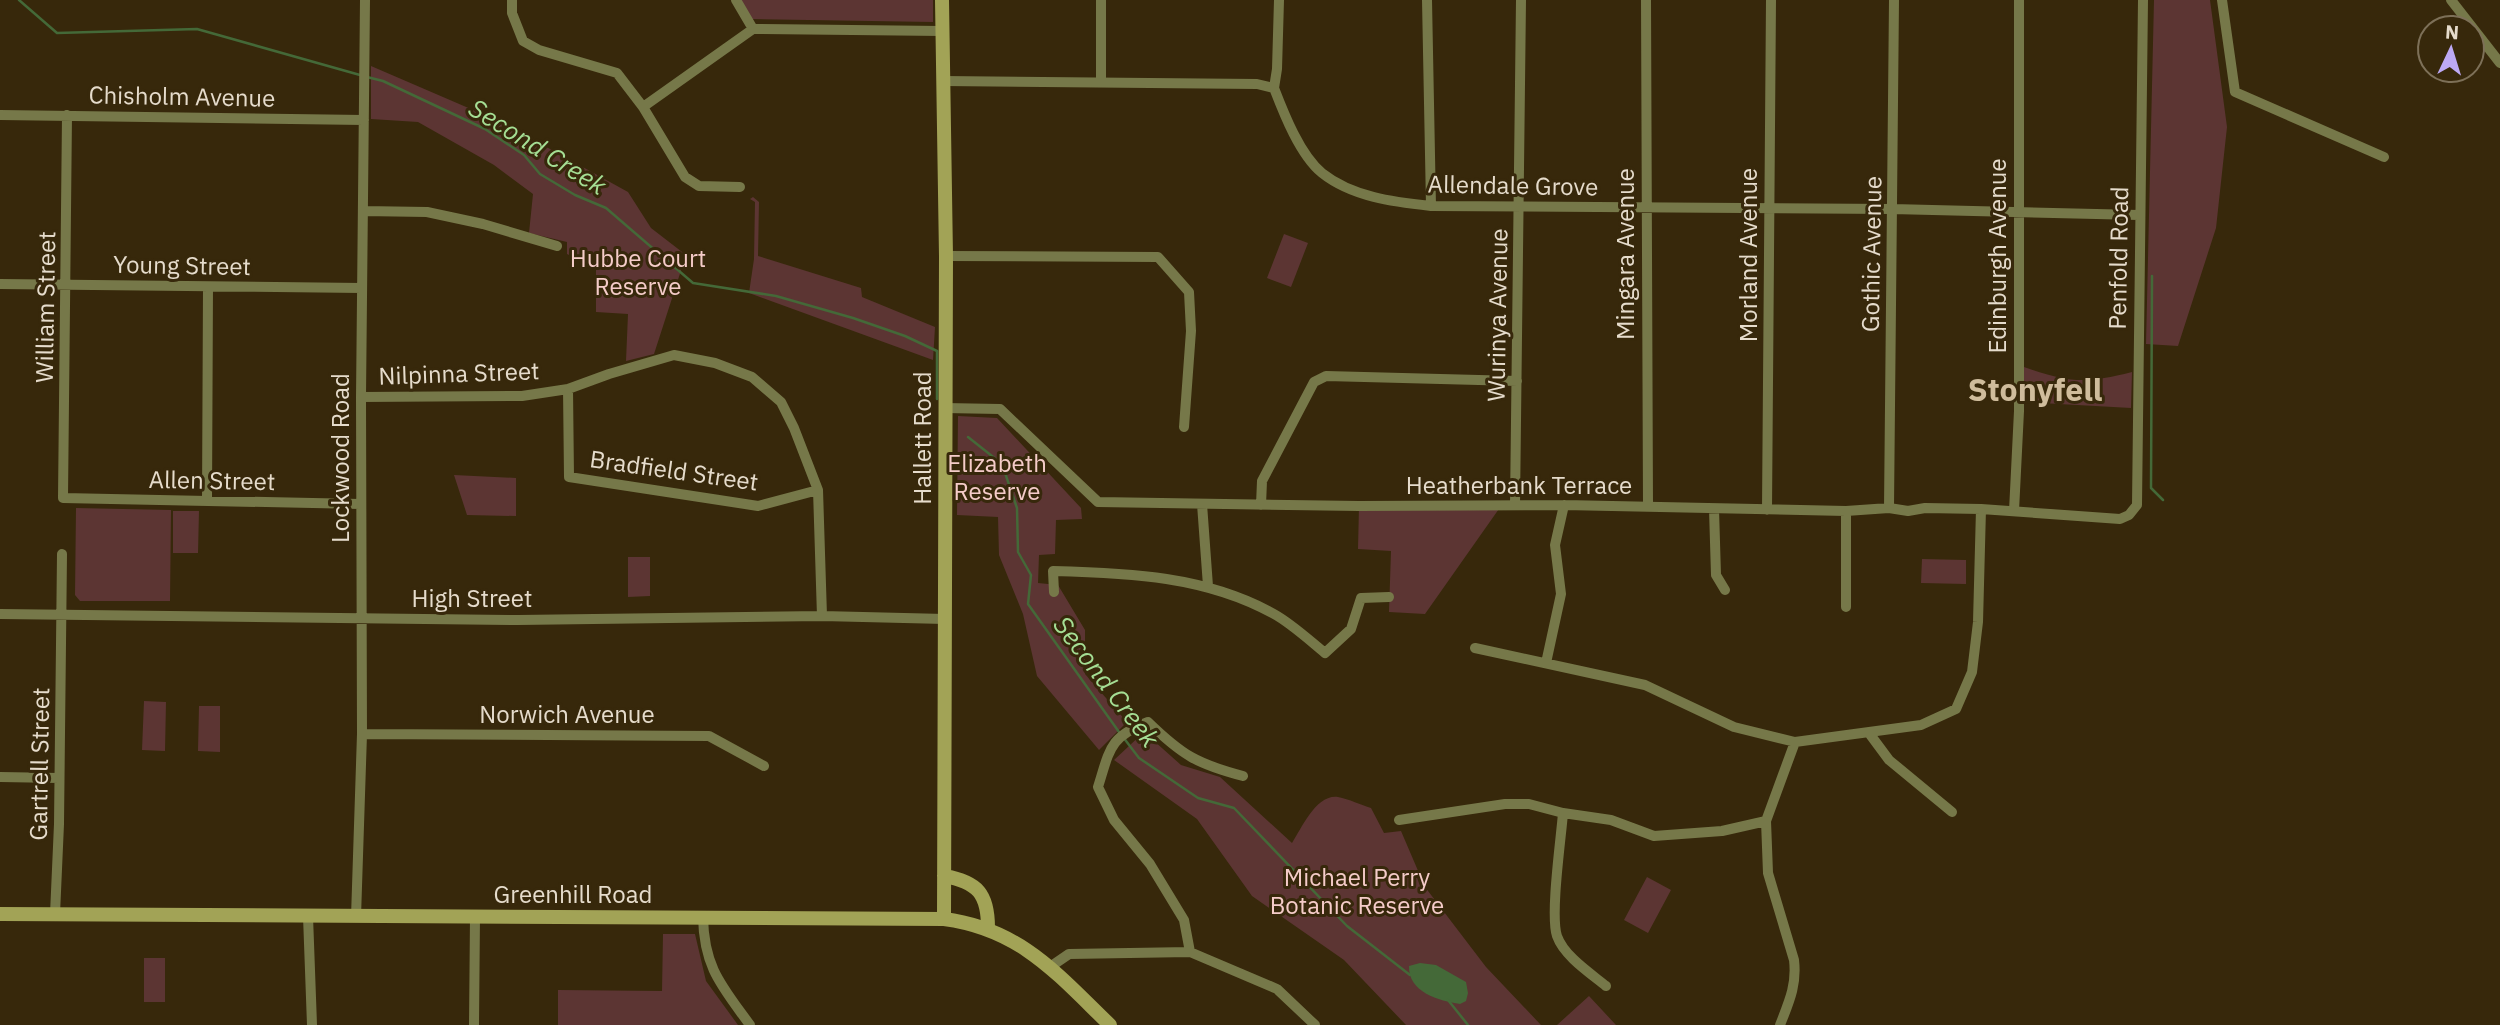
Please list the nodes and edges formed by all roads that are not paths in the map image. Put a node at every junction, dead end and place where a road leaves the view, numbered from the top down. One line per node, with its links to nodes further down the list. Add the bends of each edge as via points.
1 (365, 0): 25 (street, Lockwood Road)
2 (512, 0): 22 (street, via 523,41 617,73)
3 (736, 0): 16 (street)
4 (942, 0): 17 (main road, Hallett Road)
5 (1101, 0): 20 (street)
6 (1279, 0): 21 (street)
7 (1427, 0): 28 (street)
8 (1521, 0): 29 (street, Wurinya Avenue)
9 (1646, 0): 30 (street, Mingara Avenue)
10 (1771, 0): 31 (street, Morland Avenue)
11 (1894, 0): 32 (street, Gothic Avenue)
12 (2019, 0): 34 (street, Edinburgh Avenue)
13 (2143, 0): 35 (street, Penfold Road)
14 (2222, 0): 26 (street, via 2235,92)
15 (2451, 0): 18 (street)
16 (753, 29): 17 (street); 22 (street)
17 (942, 31): 19 (main road, Hallett Road)
18 (2500, 62)
19 (943, 81): 20 (street); 37 (main road, Hallett Road)
20 (1101, 81): 21 (street)
21 (1274, 88): 28 (street, Allendale Grove, via 1287,122 1321,172 1350,189 1390,202)
22 (643, 107): 27 (street, via 685,177 699,186)
23 (0, 115): 24 (street, Chisholm Avenue)
24 (67, 115): 25 (street, Chisholm Avenue); 39 (street, William Street)
25 (364, 120): 33 (street, Lockwood Road)
26 (2384, 157)
27 (740, 187)
28 (1431, 206): 29 (street, Allendale Grove)
29 (1520, 206): 30 (street, Allendale Grove); 42 (street, Wurinya Avenue)
30 (1646, 207): 31 (street, Allendale Grove); 55 (street, Mingara Avenue)
31 (1769, 208): 32 (street, Allendale Grove); 59 (street, Morland Avenue)
32 (1892, 209): 34 (street, Allendale Grove); 56 (street, Gothic Avenue)
33 (363, 211): 36 (street, via 427,212); 41 (street, Lockwood Road)
34 (2017, 211): 35 (street, Allendale Grove); 61 (street, Edinburgh Avenue, via 2019,411)
35 (2139, 215): 62 (street, Penfold Road, via 2137,505)
36 (557, 246)
37 (946, 256): 45 (main road, Hallett Road); 46 (street, via 1158,257 1189,292)
38 (0, 284): 39 (street, Young Street)
39 (66, 284): 40 (street, Young Street); 48 (street, William Street)
40 (208, 287): 41 (street, Young Street); 49 (street)
41 (362, 288): 44 (street, Lockwood Road)
42 (1517, 381): 52 (street, via 1326,376 1314,382 1262,481); 53 (street, Wurinya Avenue)
43 (568, 389): 44 (street, Nilpinna Street, via 522,396); 47 (street, Nilpinna Street, via 674,355 752,377 780,402); 47 (street, Bradfield Street, via 569,477 758,506)
44 (361, 397): 50 (street, Lockwood Road)
45 (944, 408): 51 (street, Heatherbank Terrace, via 1000,409 1098,502); 73 (main road, Hallett Road)
46 (1184, 427)
47 (818, 490): 71 (street, Nilpinna Street)
48 (63, 498): 49 (street, Allen Street)
49 (207, 500): 50 (street, Allen Street)
50 (360, 504): 72 (street, Lockwood Road)
51 (1202, 504): 52 (street, Heatherbank Terrace); 64 (street)
52 (1261, 505): 53 (street, Heatherbank Terrace)
53 (1515, 505): 54 (street, Heatherbank Terrace)
54 (1564, 505): 55 (street, Heatherbank Terrace); 75 (street, via 1555,545 1561,594)
55 (1648, 507): 57 (street, Heatherbank Terrace)
56 (1889, 508): 58 (street, Heatherbank Terrace); 60 (street, Heatherbank Terrace)
57 (1714, 509): 59 (street, Heatherbank Terrace); 65 (street, via 1716,575)
58 (1981, 509): 61 (street, Heatherbank Terrace); 76 (street, via 1972,672 1956,709 1921,725)
59 (1767, 510): 60 (street, Heatherbank Terrace)
60 (1846, 511): 68 (street)
61 (2014, 511): 62 (street, Heatherbank Terrace, via 2120,519)
62 (2129, 515)
63 (62, 554): 70 (street, Gartrell Street)
64 (1208, 586): 66 (street, via 1123,573 1053,571); 67 (street, via 1274,614 1325,653 1351,629 1361,598)
65 (1725, 590)
66 (1054, 592)
67 (1389, 597)
68 (1846, 607)
69 (0, 614): 70 (street, High Street)
70 (63, 615): 72 (street, High Street); 82 (street, Gartrell Street)
71 (822, 616): 72 (street, High Street); 73 (street, High Street)
72 (362, 619): 77 (street, Lockwood Road)
73 (945, 619): 87 (main road, Hallett Road)
74 (1475, 648): 75 (street)
75 (1546, 663): 78 (street, via 1645,685 1734,727)
76 (1869, 733): 78 (street); 83 (street, via 1889,761)
77 (362, 734): 79 (street, Norwich Avenue, via 709,736); 91 (street, Lockwood Road)
78 (1795, 742): 86 (street)
79 (764, 766)
80 (1243, 776): 96 (street, via 1209,767 1175,748 1149,722 1117,739 1098,787 1114,820 1150,864 1184,920)
81 (0, 777): 82 (street)
82 (60, 778): 89 (street, Gartrell Street)
83 (1952, 812)
84 (1563, 813): 85 (street, via 1528,804 1505,804); 86 (street, via 1611,820 1654,836 1722,831); 98 (street, via 1557,936 1564,949)
85 (1399, 820)
86 (1766, 821): 104 (street, via 1768,873 1796,975)
87 (944, 876): 94 (main road, Hallett Road); 95 (main road, via 980,892 986,901)
88 (0, 914): 89 (main road, Greenhill Road)
89 (55, 914): 90 (main road, Greenhill Road)
90 (309, 916): 91 (main road, Greenhill Road); 99 (street)
91 (356, 917): 92 (main road, Greenhill Road)
92 (475, 917): 93 (main road, Greenhill Road); 100 (street)
93 (703, 918): 94 (main road, Greenhill Road); 101 (street, via 705,946 715,977)
94 (944, 919): 95 (main road, Greenhill Road)
95 (988, 928): 97 (main road, Greenhill Road, via 1020,943)
96 (1190, 952): 97 (street, via 1069,954); 103 (street, via 1277,989)
97 (1050, 967): 102 (main road, Greenhill Road)
98 (1606, 986)
99 (312, 1025)
100 (474, 1025)
101 (750, 1025)
102 (1110, 1025)
103 (1315, 1025)
104 (1780, 1025)

